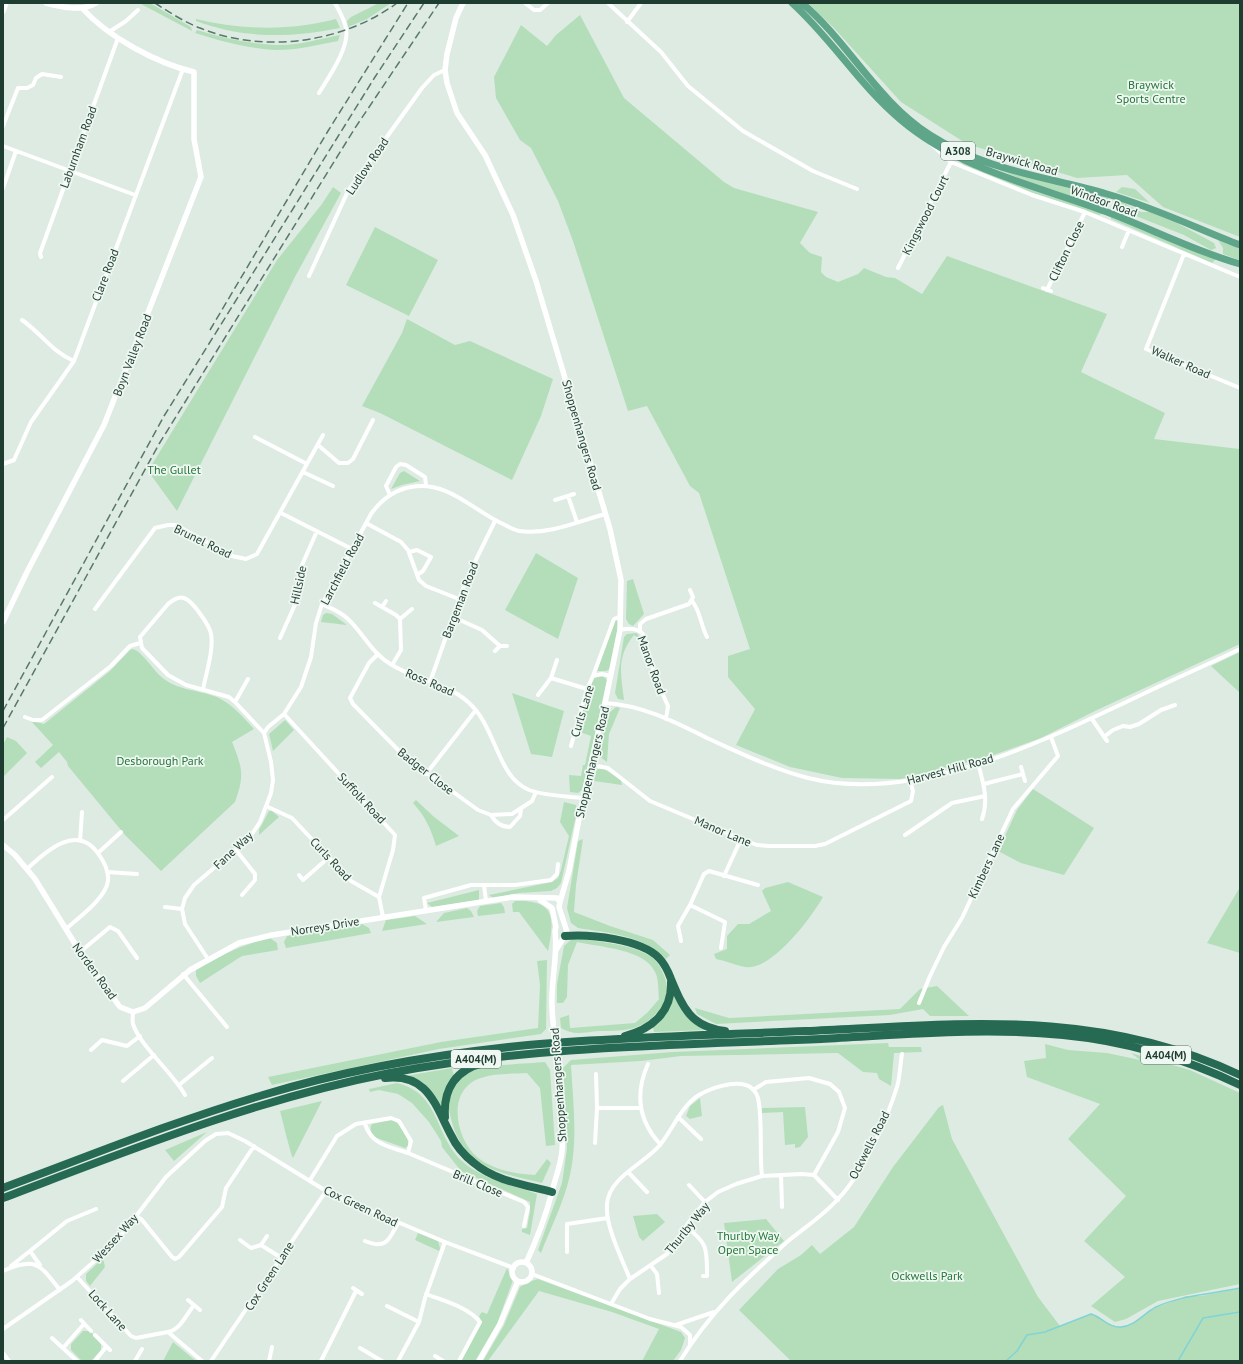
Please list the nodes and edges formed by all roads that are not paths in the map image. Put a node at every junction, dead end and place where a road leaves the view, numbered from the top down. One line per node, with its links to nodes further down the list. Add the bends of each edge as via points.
1 (6, 3): 14 (street)
2 (46, 3): 12 (street)
3 (96, 3): 12 (street)
4 (335, 3): 21 (street, via 347,29 346,38 343,49)
5 (463, 3): 19 (street, Shoppenhangers Road, via 450,39)
6 (525, 3): 7 (street, via 534,10 540,10)
7 (548, 3)
8 (608, 3): 15 (street)
9 (641, 3): 15 (street)
10 (792, 3): 23 (main road, Windsor Road / A308, via 820,30 873,93)
11 (802, 3): 33 (main road, Braywick Road / A308, via 826,27 896,109 929,135 967,156 1039,178 1112,196)
12 (82, 8): 16 (street)
13 (138, 10): 16 (street)
14 (3, 12)
15 (627, 22): 29 (street, via 661,52 688,86 743,131 784,157)
16 (109, 32): 17 (street)
17 (118, 38): 18 (street, via 158,60); 27 (street, Laburnham Road)
18 (183, 69): 30 (street, Clare Road); 79 (street, Boyn Valley Road, via 194,72 194,139 201,177 104,425)
19 (445, 70): 39 (street, Ludlow Road, via 434,75 422,88 348,191); 59 (street, Shoppenhangers Road, via 450,96 457,113 485,155 513,215 536,281)
20 (61, 77): 22 (street, via 42,74 27,88 18,85)
21 (319, 93)
22 (3, 126)
23 (913, 130): 26 (street, Braywick Road); 37 (main road, Windsor Road / A308, via 965,161 1107,212 1219,258)
24 (3, 146): 25 (street)
25 (16, 151): 27 (street); 28 (street)
26 (951, 162): 31 (street, Braywick Road, via 1032,195); 38 (street, Kingswood Court)
27 (68, 171): 30 (street); 36 (street, Laburnham Road, via 40,253)
28 (3, 188)
29 (857, 189)
30 (135, 195): 43 (street, Clare Road)
31 (1085, 212): 32 (street, Braywick Road); 41 (street, Clifton Close)
32 (1129, 230): 34 (street); 35 (street, Braywick Road)
33 (1240, 246)
34 (1122, 247)
35 (1184, 254): 40 (street, Braywick Road); 44 (street, Walker Road, via 1146,349)
36 (41, 257)
37 (1240, 264)
38 (898, 268)
39 (309, 276)
40 (1240, 277)
41 (1047, 290)
42 (22, 320): 43 (street, via 37,330 56,352)
43 (74, 361): 49 (street, Clare Road, via 32,422 14,460)
44 (1240, 388)
45 (373, 420): 48 (street, via 353,459 348,463 339,463)
46 (323, 435): 48 (street, Brunel Road)
47 (256, 436): 50 (street)
48 (318, 445): 50 (street, Brunel Road)
49 (3, 464)
50 (307, 464): 51 (street, Brunel Road)
51 (303, 472): 52 (street); 58 (street, Brunel Road)
52 (333, 486)
53 (426, 486): 55 (street, Larchfield Road, via 406,488); 55 (street, via 424,477 400,464 386,486); 60 (street, Larchfield Road, via 442,489)
54 (574, 494): 56 (street)
55 (390, 495): 61 (street, Larchfield Road, via 377,506)
56 (568, 496): 57 (street); 62 (street)
57 (555, 500)
58 (281, 513): 63 (street); 74 (street, Brunel Road, via 257,554 246,559 232,556 176,525 155,528)
59 (605, 514): 62 (street, Larchfield Road); 76 (street, Shoppenhangers Road, via 621,580)
60 (495, 521): 62 (street, Larchfield Road, via 518,531 539,532); 68 (street, Bargeman Road)
61 (366, 522): 64 (street, Larchfield Road); 65 (street, via 401,542)
62 (577, 522)
63 (317, 531): 64 (street); 83 (street, Hillside, via 302,565 298,598)
64 (352, 549): 72 (street, Larchfield Road)
65 (409, 552): 66 (street); 66 (street, via 416,550 431,557 423,571)
66 (417, 575): 68 (street, via 418,580 426,586)
67 (690, 590): 70 (street)
68 (459, 599): 77 (street, Bargeman Road)
69 (386, 601): 73 (street)
70 (692, 601): 81 (street, via 646,619 640,624); 82 (street)
71 (376, 603): 73 (street)
72 (322, 604): 89 (street, Ross Road, via 349,620); 104 (street, Larchfield Road, via 306,674)
73 (382, 607): 78 (street)
74 (95, 609)
75 (412, 609): 78 (street)
76 (621, 616): 80 (street, Shoppenhangers Road); 92 (street, Curls Lane, via 614,619)
77 (453, 617): 85 (street, via 482,630); 96 (street, Bargeman Road)
78 (400, 619): 91 (street, via 401,650)
79 (3, 622)
80 (620, 630): 81 (street, Manor Road); 93 (street, Shoppenhangers Road)
81 (640, 630): 106 (street, Manor Road, via 668,706)
82 (707, 637)
83 (280, 638)
84 (140, 643): 97 (street, Fane Way, via 168,675 186,685); 97 (street, via 140,636 172,600 184,598 190,602 212,634); 105 (street, via 130,646 111,666 42,720)
85 (500, 646): 86 (street); 88 (street)
86 (507, 646)
87 (1240, 650): 107 (street, Harvest Hill Road)
88 (495, 651)
89 (377, 655): 91 (street, Ross Road); 116 (street, Badger Close, via 351,692 351,701 405,757)
90 (557, 660): 94 (street)
91 (392, 665): 96 (street, Ross Road)
92 (593, 676): 93 (street, Curls Lane); 98 (street, Curls Lane)
93 (611, 676): 101 (street, Shoppenhangers Road)
94 (551, 678): 98 (street); 99 (street)
95 (248, 679): 100 (street)
96 (430, 682): 103 (street, Ross Road, via 461,696)
97 (203, 689): 100 (street, Fane Way, via 229,697)
98 (586, 689): 112 (street, Curls Lane)
99 (538, 695)
100 (235, 702): 108 (street, Fane Way)
101 (605, 703): 106 (street, Harvest Hill Road, via 650,712); 114 (street, Shoppenhangers Road)
102 (1175, 705): 109 (street, via 1161,710 1139,724 1123,726)
103 (476, 710): 116 (street); 122 (street, Ross Road, via 487,726 506,771 524,787)
104 (284, 714): 108 (street, Larchfield Road); 151 (street, Suffolk Road, via 395,835)
105 (25, 717)
106 (666, 718): 119 (street, Harvest Hill Road, via 764,763 809,778 849,784)
107 (1092, 719): 109 (street); 110 (street, Harvest Hill Road)
108 (264, 733): 125 (street, Fane Way, via 273,780)
109 (1104, 736): 111 (street)
110 (1051, 737): 113 (street, Harvest Hill Road); 172 (street, Kimbers Lane, via 1058,756 1013,808)
111 (1107, 741)
112 (571, 746)
113 (978, 763): 119 (street, Harvest Hill Road); 121 (street)
114 (590, 765): 124 (street, Shoppenhangers Road); 133 (street, Manor Lane, via 608,768 650,801)
115 (1021, 767): 117 (street)
116 (426, 774): 128 (street, Badger Close, via 478,810)
117 (1023, 774): 120 (street); 121 (street)
118 (52, 777): 130 (street)
119 (910, 781): 133 (street, Manor Lane, via 913,791 911,801 824,844 769,846)
120 (1025, 781)
121 (984, 784): 123 (street)
122 (536, 792): 124 (street, Ross Road); 126 (street, via 532,801)
123 (985, 796): 129 (street, via 986,808); 132 (street, via 952,803)
124 (583, 798): 148 (street, Shoppenhangers Road)
125 (268, 806): 136 (street, Fane Way, via 250,837); 138 (street, Curls Road, via 292,818)
126 (522, 809): 128 (street, via 512,814); 128 (street, Badger Close, via 520,816 510,827 505,827)
127 (82, 812): 134 (street)
128 (491, 816)
129 (982, 819)
130 (3, 820)
131 (121, 832): 137 (street)
132 (905, 835)
133 (741, 839): 144 (street)
134 (80, 841): 137 (street, via 92,846); 140 (street, via 60,842 44,852)
135 (3, 845): 140 (street, Norden Road)
136 (236, 850): 150 (street, via 255,874 255,880); 157 (street, Fane Way, via 194,885)
137 (98, 853): 141 (street)
138 (328, 858): 145 (street); 151 (street, Curls Road, via 350,881)
139 (558, 864): 147 (street, via 557,874 551,880 515,885)
140 (27, 869): 161 (street, Norden Road)
141 (107, 872): 142 (street); 161 (street, via 108,881 100,898)
142 (137, 874)
143 (299, 875): 145 (street)
144 (724, 876): 149 (street); 155 (street, via 709,871 704,874)
145 (303, 880): 146 (street)
146 (307, 885)
147 (484, 885): 152 (street); 158 (street, via 471,885 424,898)
148 (566, 885): 153 (street); 154 (street, Shoppenhangers Road)
149 (758, 885)
150 (242, 895)
151 (379, 897): 159 (street)
152 (486, 901): 153 (street, Norreys Drive, via 518,897); 158 (street, Norreys Drive)
153 (552, 902): 154 (street, Norreys Drive); 154 (street); 160 (street)
154 (560, 904): 162 (street)
155 (690, 905): 164 (street, via 678,926); 165 (street, via 725,922)
156 (165, 907): 157 (street)
157 (182, 908): 169 (street, via 185,924)
158 (426, 910): 159 (street, Norreys Drive)
159 (383, 917): 169 (street, Norreys Drive, via 272,935 239,943)
160 (556, 927): 162 (street, via 561,925); 163 (street, Shoppenhangers Road)
161 (66, 929): 167 (street, Norden Road)
162 (565, 932): 163 (street); 166 (street, Shoppenhangers Road); 171 (highway, A404(M), via 645,948 662,961)
163 (556, 936): 166 (street, Shoppenhangers Road)
164 (681, 941)
165 (720, 948)
166 (556, 950): 211 (street, Shoppenhangers Road, via 552,1004 562,1115 562,1151)
167 (80, 952): 168 (street, via 110,928 118,931); 173 (street, Norden Road, via 120,1006)
168 (137, 958)
169 (208, 959): 170 (street, Norreys Drive)
170 (183, 974): 173 (street, Norreys Drive, via 145,1008); 174 (street)
171 (670, 977): 175 (highway, A404(M), via 682,1004 695,1020 710,1028); 177 (highway, A404(M), via 669,1003 659,1018 643,1030)
172 (919, 1003)
173 (133, 1012): 176 (street, via 133,1024)
174 (227, 1027)
175 (749, 1033): 177 (highway, A404(M)); 185 (highway, A404(M), via 972,1024 1052,1025 1145,1040 1190,1054)
176 (140, 1036): 178 (street, via 127,1046 102,1040); 180 (street)
177 (608, 1040): 209 (highway, A404(M), via 474,1051 394,1063 329,1078 212,1111)
178 (91, 1050)
179 (902, 1054): 214 (street, Ockwells Road, via 898,1086 876,1137 858,1174)
180 (154, 1055): 186 (street); 188 (street)
181 (517, 1055): 187 (highway, A404(M), via 440,1064); 189 (highway, A404(M), via 589,1049 944,1034 1036,1033 1088,1038 1139,1048 1190,1063); 195 (highway, A404(M), via 476,1064 459,1074 450,1085 446,1096)
182 (212, 1058): 188 (street)
183 (648, 1064): 193 (street, via 644,1073)
184 (596, 1074): 192 (street)
185 (1240, 1075)
186 (123, 1081)
187 (339, 1084): 195 (highway, A404(M), via 389,1078 409,1080 429,1094); 213 (highway, A404(M), via 194,1126)
188 (180, 1085): 191 (street)
189 (1240, 1085)
190 (753, 1090): 194 (street, via 746,1085 730,1085 706,1091 691,1101); 205 (street, via 758,1096); 206 (street, via 766,1082 809,1078 830,1084 839,1092 845,1108 838,1132)
191 (185, 1095)
192 (597, 1108): 193 (street); 199 (street)
193 (640, 1108): 200 (street, via 651,1135)
194 (678, 1117): 198 (street); 200 (street)
195 (445, 1121): 211 (highway, A404(M), via 458,1146 479,1167 507,1180)
196 (365, 1124): 202 (street, Brill Close, via 374,1140); 202 (street, via 391,1118 399,1121 411,1141); 207 (street, via 356,1124 336,1136)
197 (216, 1134): 201 (street, Cox Green Road, via 228,1133); 218 (street, Wessex Way, via 205,1140 166,1177)
198 (701, 1139)
199 (595, 1143)
200 (660, 1144): 203 (street)
201 (254, 1146): 207 (street, Cox Green Road); 218 (street, via 226,1188 222,1207 179,1257 172,1257)
202 (408, 1153): 221 (street, Brill Close, via 524,1202 528,1207)
203 (628, 1172): 212 (street); 219 (street, via 610,1189)
204 (781, 1175): 205 (street, Thurlby Way); 206 (street, Thurlby Way); 216 (street)
205 (762, 1176): 215 (street, Thurlby Way, via 718,1192)
206 (814, 1176): 214 (street, via 822,1181)
207 (310, 1180): 210 (street, Cox Green Road)
208 (689, 1185): 215 (street)
209 (3, 1188)
210 (326, 1191): 220 (street, Cox Green Road); 230 (street, Cox Green Lane)
211 (552, 1192): 231 (street, Shoppenhangers Road, via 542,1229)
212 (647, 1192)
213 (3, 1198)
214 (838, 1200): 250 (street, Ockwells Road, via 788,1242)
215 (706, 1202): 222 (street, Thurlby Way)
216 (782, 1207)
217 (96, 1209): 228 (street, via 67,1221)
218 (136, 1216): 238 (street, Wessex Way)
219 (608, 1218): 229 (street, via 568,1224); 239 (street)
220 (398, 1223): 225 (street, via 390,1240 382,1244); 226 (street, Cox Green Road)
221 (524, 1226)
222 (686, 1227): 233 (street, Thurlby Way, via 667,1254); 237 (street, via 702,1240 707,1248 707,1276)
223 (267, 1236): 227 (street)
224 (240, 1240): 227 (street, via 251,1248)
225 (365, 1241)
226 (445, 1242): 234 (street, Cox Green Road); 244 (street)
227 (261, 1245): 230 (street)
228 (30, 1251): 232 (street); 235 (street)
229 (567, 1252)
230 (280, 1257): 272 (street, Cox Green Lane)
231 (526, 1263): 234 (street, via 520,1262); 236 (street, via 531,1266)
232 (41, 1266): 235 (street, via 24,1263); 241 (street)
233 (651, 1266): 239 (street, Thurlby Way); 242 (street, via 657,1274)
234 (514, 1268): 240 (street, via 514,1276)
235 (5, 1270)
236 (532, 1274): 240 (street, via 525,1281); 246 (street)
237 (703, 1276)
238 (77, 1277): 241 (street, Wessex Way); 257 (street, Lock Lane, via 131,1336 136,1338)
239 (630, 1279): 246 (street, Thurlby Way, via 620,1289)
240 (518, 1281): 279 (street, via 500,1324)
241 (60, 1290): 255 (street, Wessex Way)
242 (658, 1293)
243 (362, 1294): 274 (street, via 355,1290)
244 (426, 1294): 252 (street); 278 (street, via 465,1310 480,1322)
245 (188, 1300): 247 (street)
246 (612, 1304): 254 (street, via 650,1319)
247 (194, 1305): 249 (street); 257 (street, via 175,1330)
248 (387, 1306): 252 (street, via 396,1307)
249 (200, 1310)
250 (714, 1312): 254 (street); 260 (street, Ockwells Road)
251 (81, 1320): 253 (street)
252 (419, 1322): 276 (street)
253 (84, 1324): 256 (street); 262 (street)
254 (676, 1325): 260 (street, via 690,1335)
255 (3, 1329)
256 (91, 1331)
257 (168, 1332): 271 (street)
258 (95, 1334): 269 (street, via 108,1349)
259 (52, 1338): 262 (street)
260 (690, 1345): 280 (street, Ockwells Road)
261 (272, 1347): 273 (street)
262 (63, 1348): 268 (street)
263 (360, 1348): 275 (street)
264 (142, 1349): 270 (street)
265 (3, 1353): 267 (street)
266 (434, 1356): 277 (street)
267 (9, 1361)
268 (77, 1361)
269 (95, 1361)
270 (135, 1361)
271 (202, 1361)
272 (212, 1361)
273 (269, 1361)
274 (321, 1361)
275 (382, 1361)
276 (398, 1361)
277 (443, 1361)
278 (459, 1361)
279 (479, 1361)
280 (680, 1361)

